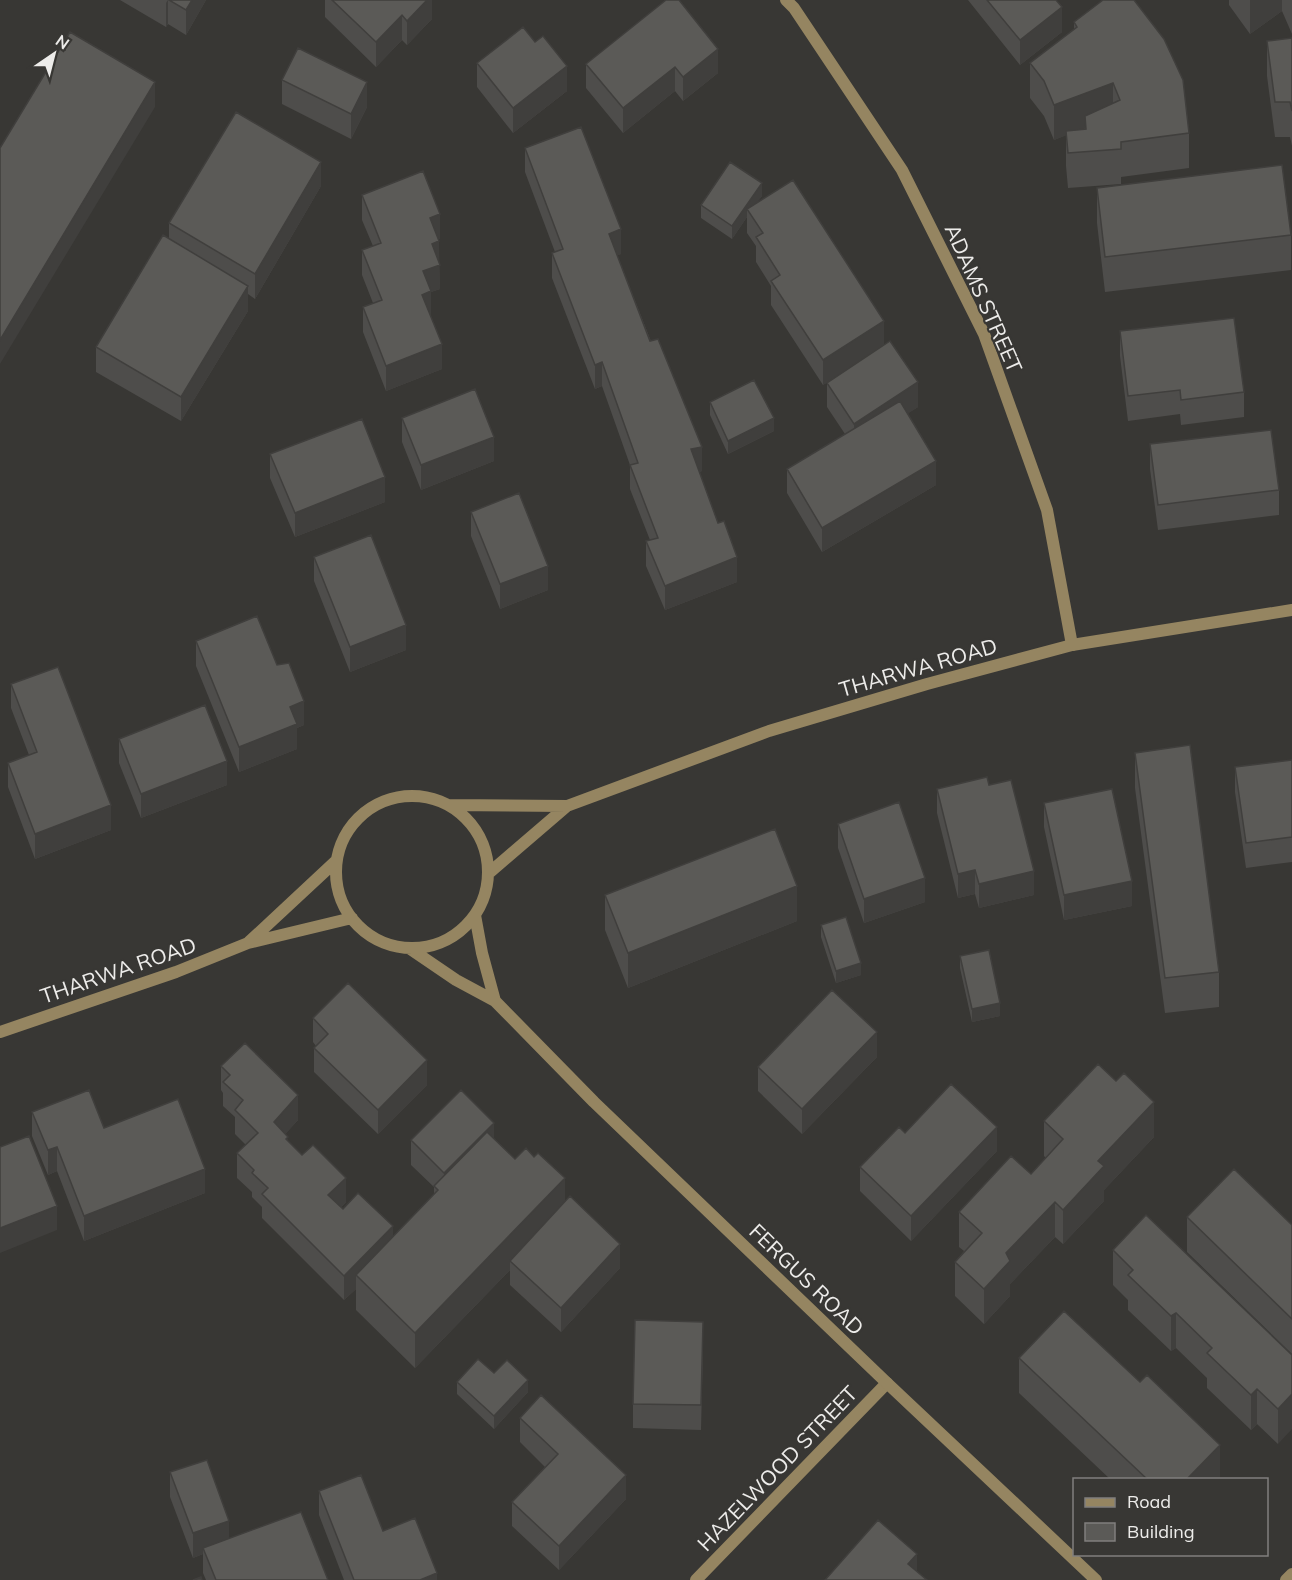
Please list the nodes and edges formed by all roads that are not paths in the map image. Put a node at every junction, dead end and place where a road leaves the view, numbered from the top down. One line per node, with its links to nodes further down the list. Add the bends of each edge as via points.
1 (786, 0): 3 (street, ADAMS STREET, via 902,170 984,334 1047,510)
2 (1292, 610): 3 (street, THARWA ROAD)
3 (1072, 645): 5 (street, THARWA ROAD, via 769,731)
4 (449, 805): 5 (street, THARWA ROAD); 6 (street, via 426,797 401,796 378,803 358,818 344,838); 7 (street, via 478,833)
5 (567, 806): 7 (street, THARWA ROAD)
6 (336, 861): 9 (street, via 341,900); 10 (street, THARWA ROAD)
7 (489, 873): 8 (street, via 488,888)
8 (476, 915): 11 (street, via 445,941); 12 (street, FERGUS ROAD)
9 (352, 918): 10 (street, THARWA ROAD); 11 (street, via 377,939)
10 (248, 943): 13 (street, THARWA ROAD)
11 (409, 948): 12 (street, FERGUS ROAD)
12 (495, 1001): 14 (street, FERGUS ROAD, via 594,1102)
13 (0, 1032)
14 (886, 1383): 16 (street, HAZELWOOD STREET); 17 (street, FERGUS ROAD)
15 (1292, 1574): 18 (street)
16 (696, 1580)
17 (1096, 1580)
18 (1286, 1580)

